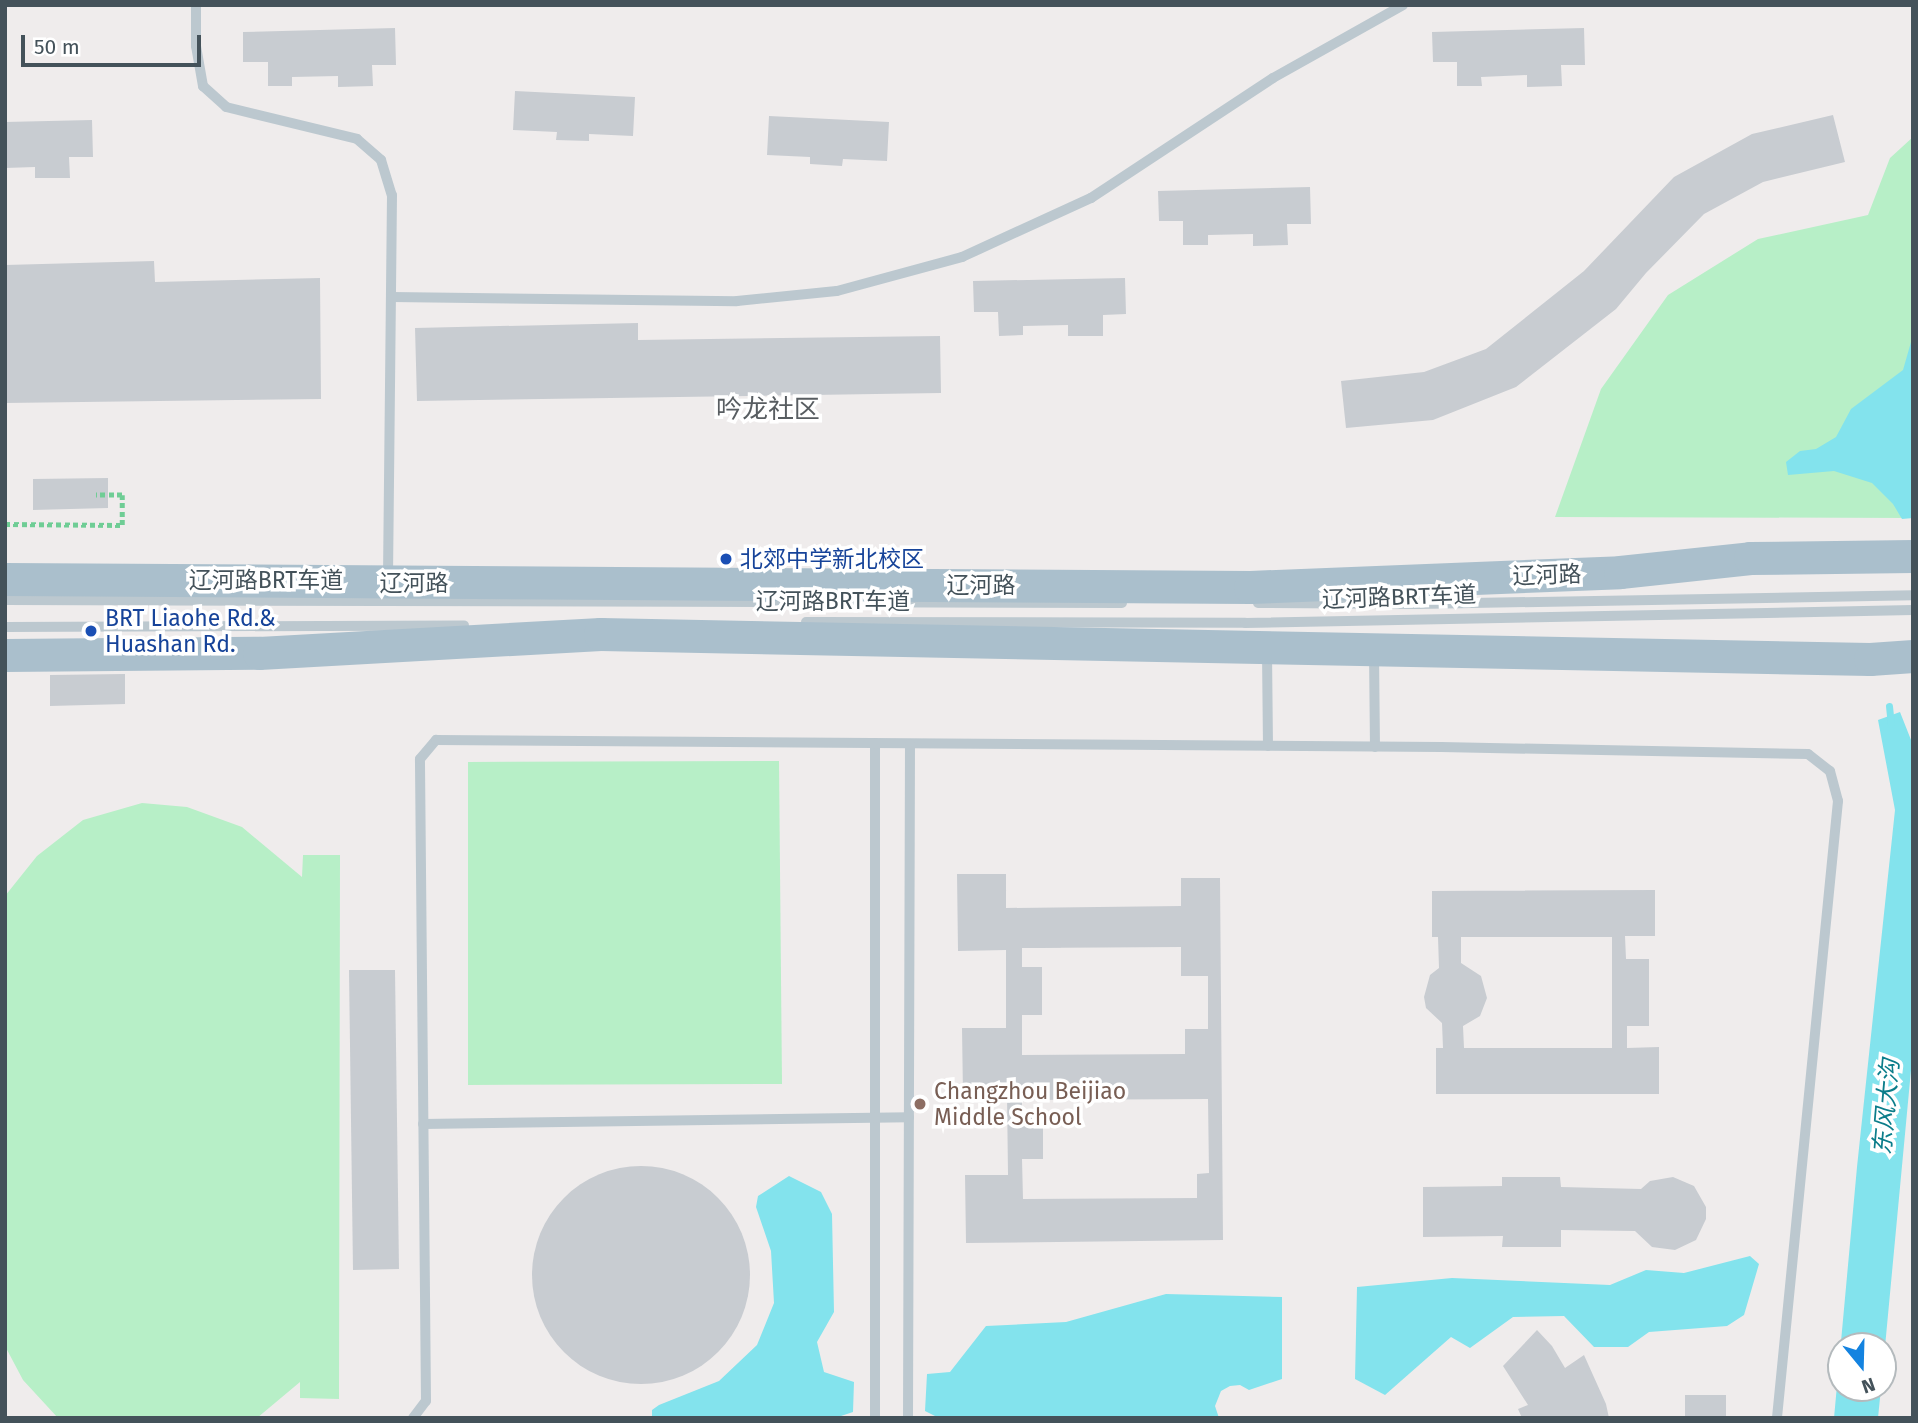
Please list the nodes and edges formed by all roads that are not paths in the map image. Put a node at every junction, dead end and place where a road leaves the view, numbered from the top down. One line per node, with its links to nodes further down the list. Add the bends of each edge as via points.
1 (196, 5): 3 (lane, via 196,46 203,86 226,107 357,139 381,160 392,195)
2 (1403, 5): 3 (lane, via 1273,78 1091,198 962,257 837,291 737,302)
3 (392, 297): 6 (lane)
4 (1898, 556): 6 (main road, 辽河路, via 1750,558 1620,572 1250,587)
5 (5, 579): 6 (main road, 辽河路)
6 (388, 583)
7 (1913, 595): 10 (lane, 辽河路BRT车道)
8 (5, 600): 9 (lane, 辽河路BRT车道)
9 (1141, 603)
10 (1251, 603)
11 (1913, 610): 12 (lane, 辽河路BRT车道, via 1244,622)
12 (791, 622)
13 (680, 623): 15 (lane)
14 (472, 625): 16 (lane, 辽河路BRT车道)
15 (541, 625)
16 (5, 627)
17 (1267, 646): 18 (main road); 19 (main road, via 600,634 259,653); 25 (lane)
18 (1373, 648): 21 (main road); 26 (lane)
19 (5, 655)
20 (1913, 656): 21 (main road)
21 (1870, 659): 22 (main road)
22 (1913, 668)
23 (875, 743): 24 (lane); 27 (lane); 29 (lane, via 436,740 420,759)
24 (910, 744): 25 (lane); 28 (lane)
25 (1268, 746): 26 (lane)
26 (1375, 747): 33 (lane, via 1808,754 1830,771 1838,801)
27 (875, 1117): 28 (lane); 29 (lane); 31 (lane)
28 (909, 1117): 32 (lane)
29 (423, 1124): 30 (lane, via 426,1401)
30 (414, 1418)
31 (876, 1418)
32 (908, 1418)
33 (1777, 1418)

